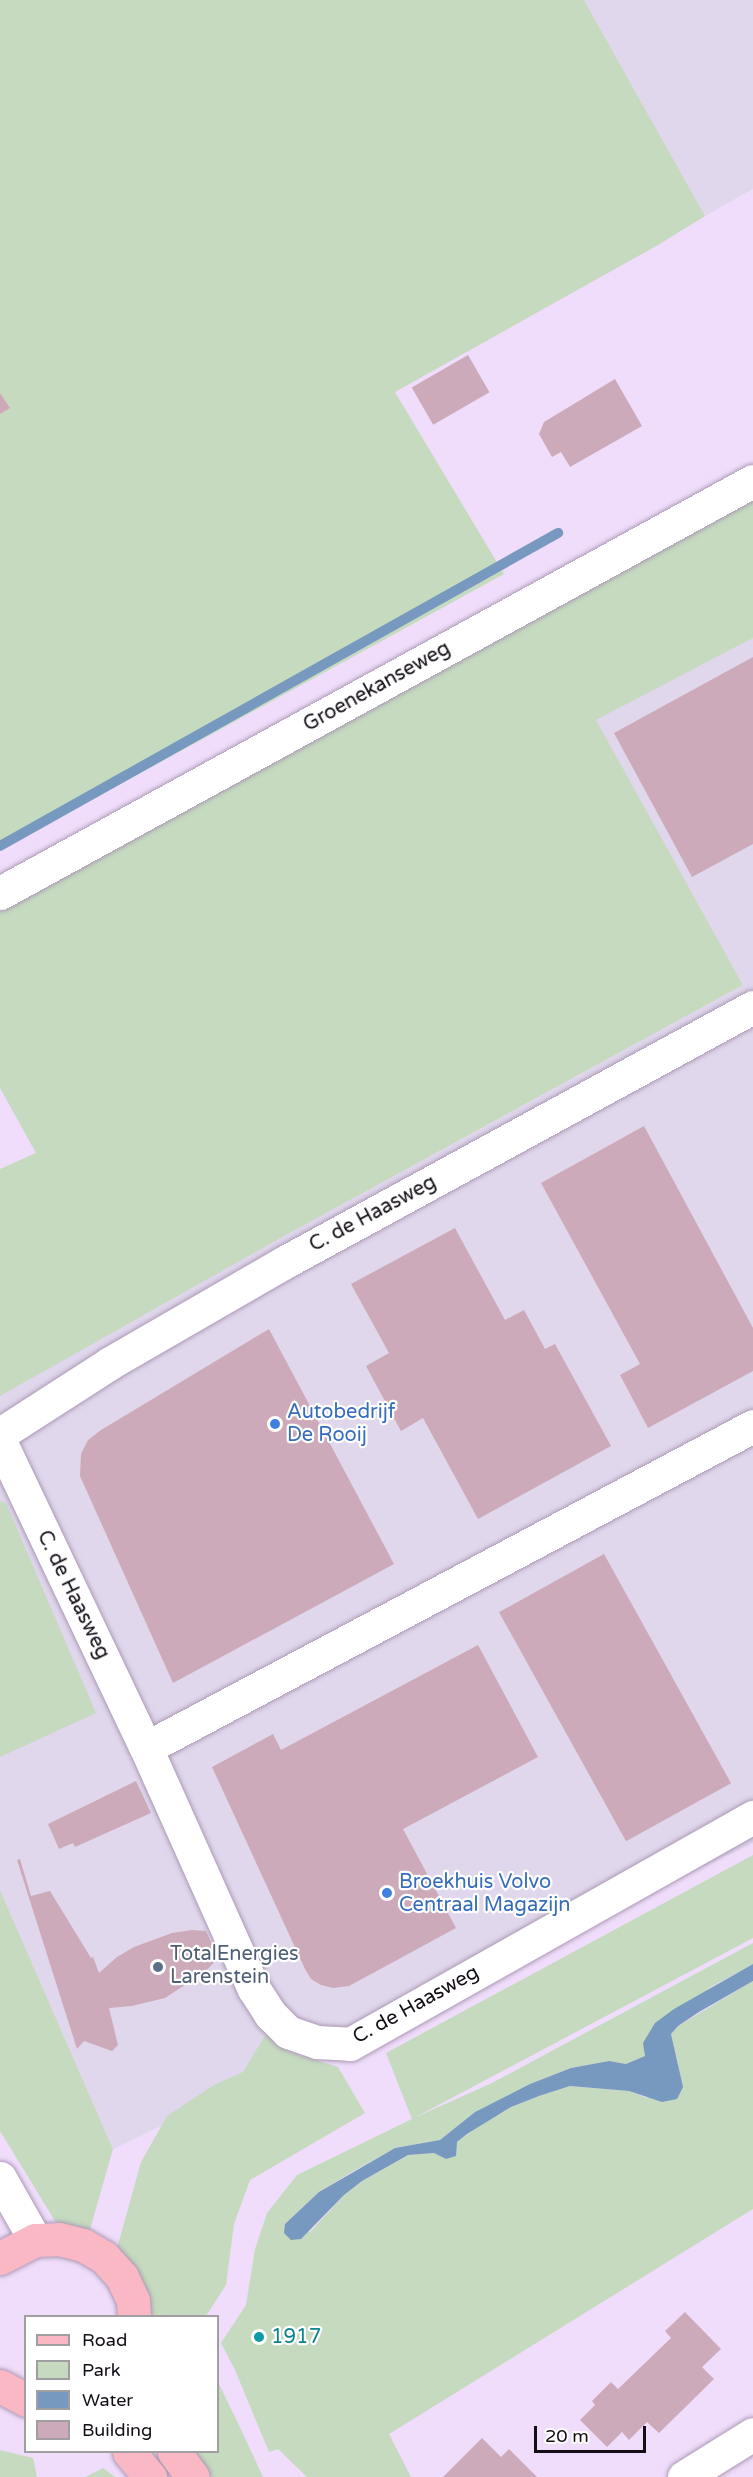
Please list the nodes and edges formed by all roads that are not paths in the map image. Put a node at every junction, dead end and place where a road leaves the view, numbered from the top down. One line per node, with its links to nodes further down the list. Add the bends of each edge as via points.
1 (753, 481): 2 (street, Groenekanseweg)
2 (0, 893)
3 (753, 1007): 5 (street, C. de Haasweg, via 285,1262 110,1363)
4 (753, 1426): 7 (street)
5 (0, 1434)
6 (0, 1441): 7 (street, C. de Haasweg)
7 (147, 1748): 8 (street, C. de Haasweg, via 254,1989 288,2032 317,2042 350,2044)
8 (753, 1817)
9 (0, 2178): 10 (street)
10 (35, 2241): 11 (main road); 12 (main road, via 59,2239 104,2257 122,2277 133,2301)
11 (1, 2254)
12 (134, 2315)
13 (0, 2386): 14 (main road)
14 (24, 2399)
15 (753, 2434): 18 (street)
16 (131, 2453): 19 (main road)
17 (175, 2453): 20 (main road)
18 (686, 2474)
19 (150, 2477)
20 (193, 2477)

